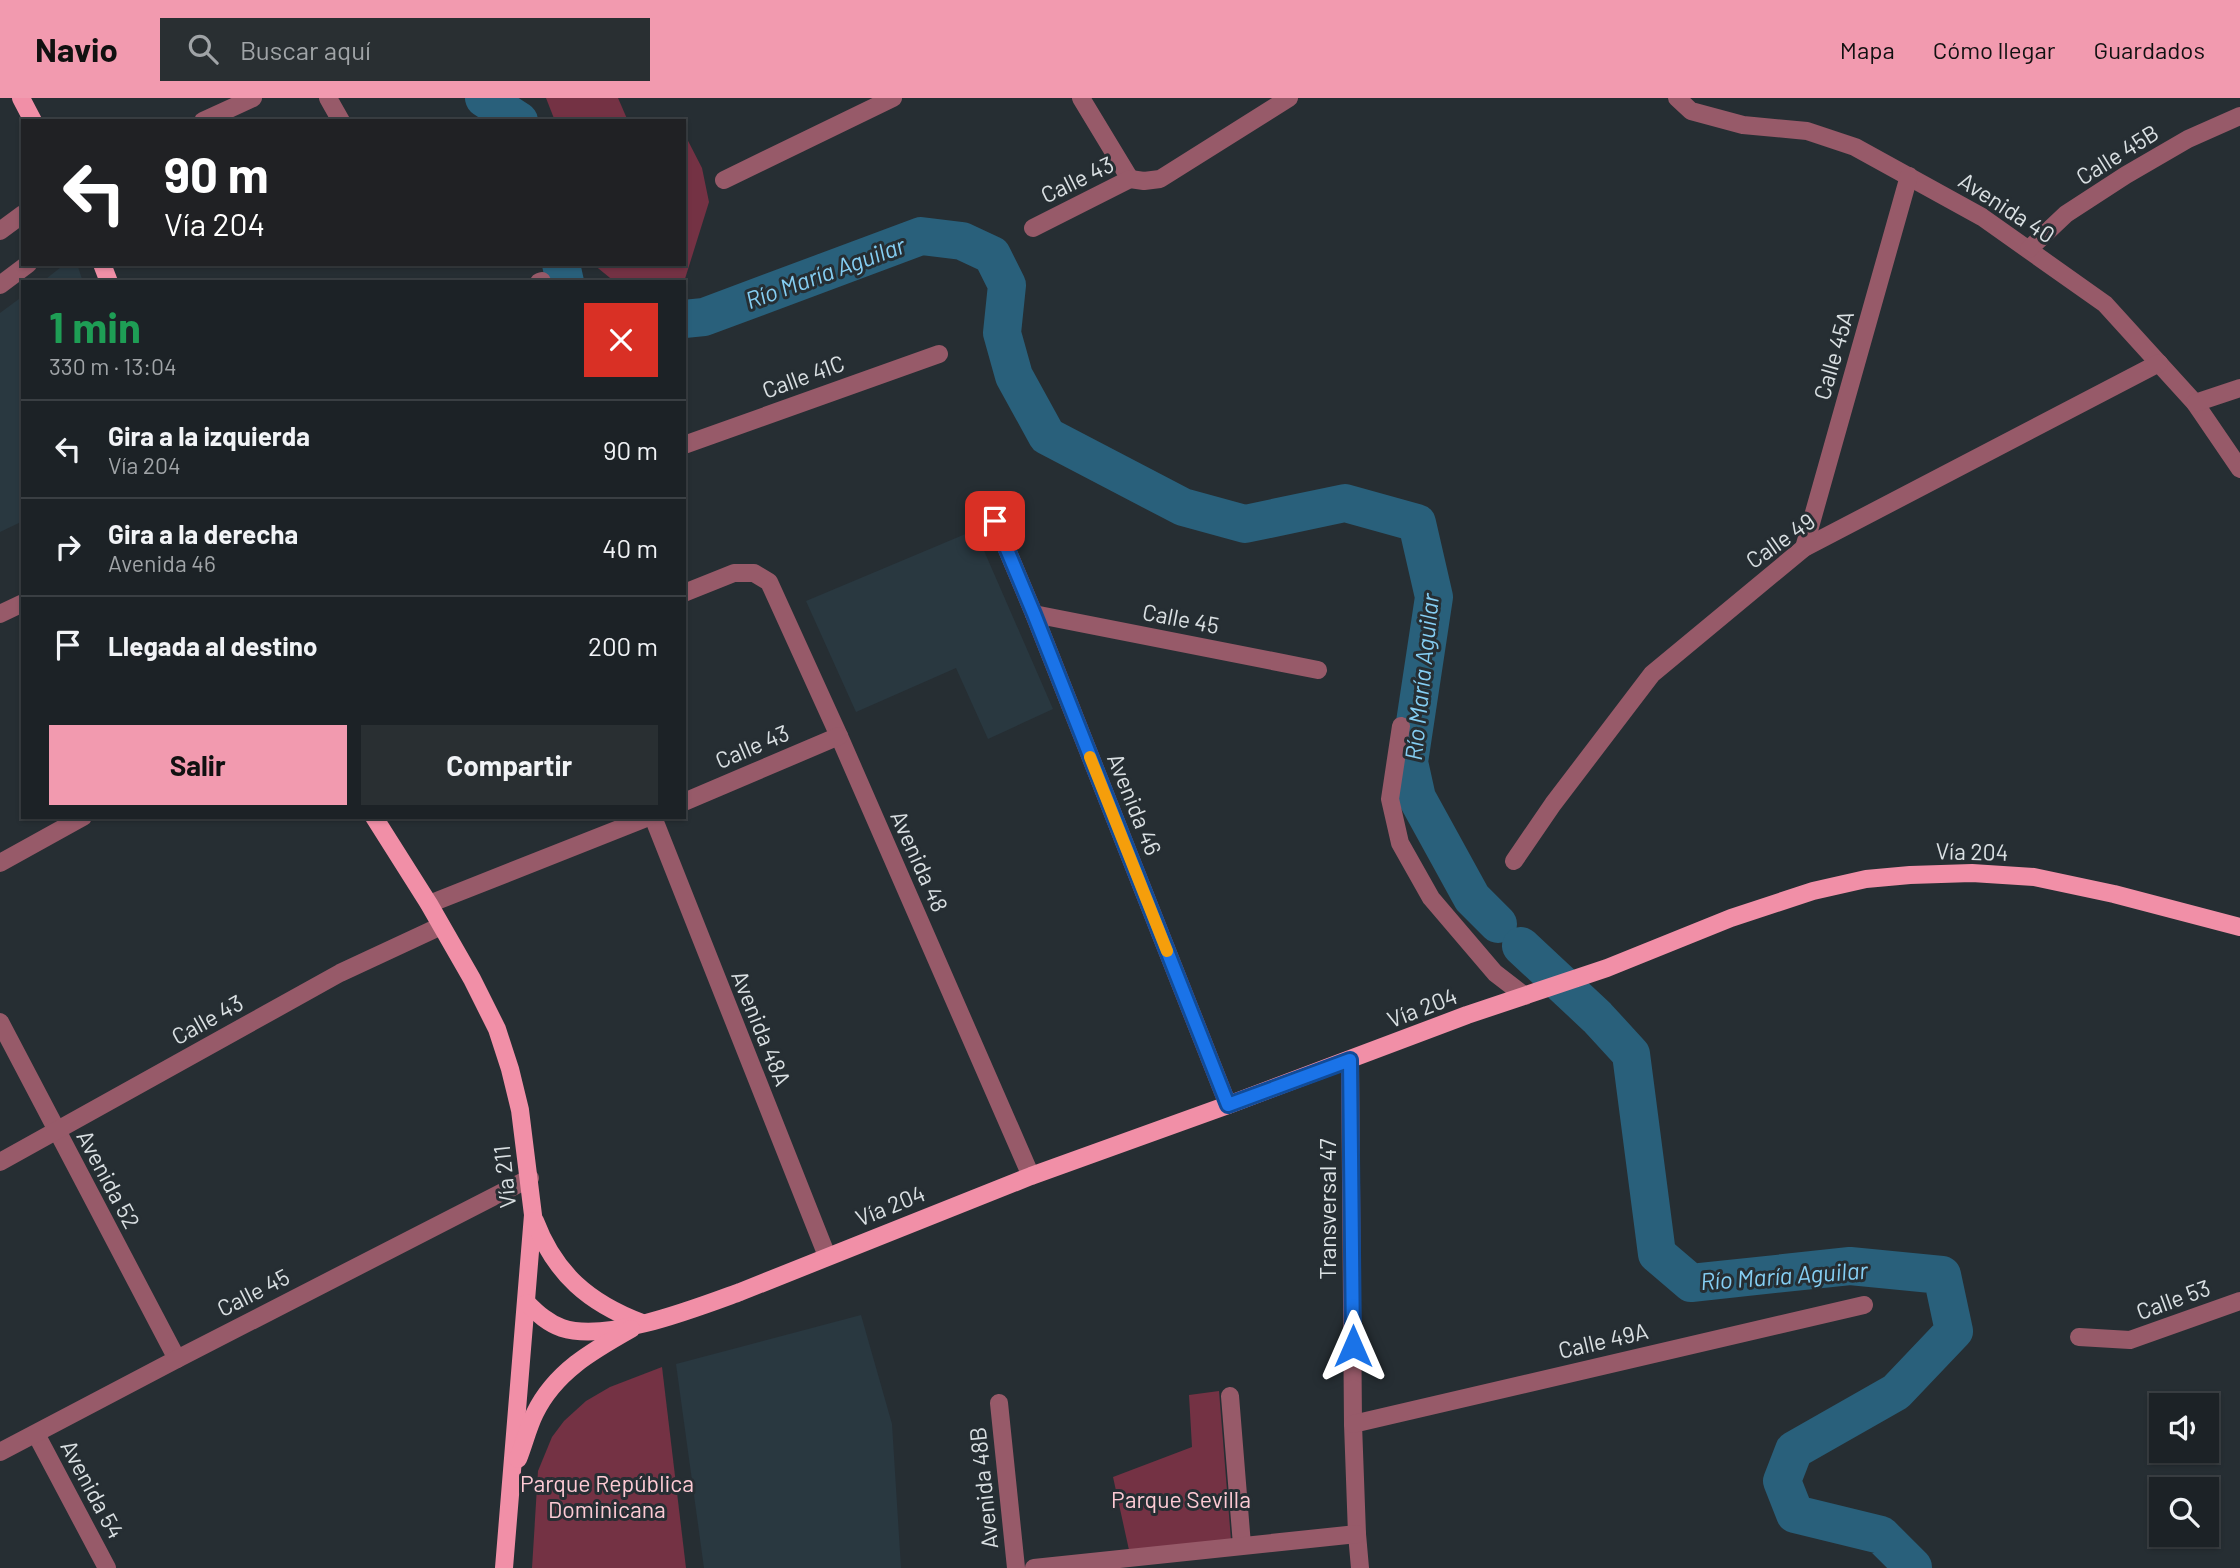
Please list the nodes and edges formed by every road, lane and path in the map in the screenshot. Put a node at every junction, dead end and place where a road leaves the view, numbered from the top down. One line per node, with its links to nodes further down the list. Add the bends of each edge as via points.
1 (21, 98): 9 (main road)
2 (253, 98): 10 (street)
3 (328, 98): 11 (street)
4 (893, 98): 14 (street)
5 (1081, 98): 13 (street)
6 (1289, 98): 13 (street, Calle 43, via 1160,179)
7 (1677, 98): 12 (street, Avenida 40, via 1691,111 1743,125 1807,131 1855,148)
8 (2240, 116): 18 (street, Calle 45B, via 2126,175 2066,215)
9 (32, 119)
10 (207, 119)
11 (340, 119)
12 (1909, 176): 18 (street, Avenida 40); 28 (street, Calle 45A)
13 (1130, 179): 16 (street, Calle 43)
14 (724, 180)
15 (21, 215): 17 (street)
16 (1033, 228)
17 (0, 231)
18 (2029, 250): 22 (street, Avenida 40, via 2105,304)
19 (24, 266): 20 (street)
20 (0, 285)
21 (939, 354): 25 (street, Calle 41C)
22 (2159, 363): 24 (street, Avenida 40); 28 (street, Calle 49)
23 (2240, 388): 24 (street)
24 (2195, 402): 26 (street, Avenida 40)
25 (686, 444)
26 (2240, 469)
27 (995, 521): 32 (street, Avenida 46)
28 (1804, 548): 41 (street, Calle 49, via 1652,674)
29 (686, 592): 35 (street, Avenida 48, via 734,573 754,573 768,582)
30 (21, 604): 31 (street)
31 (0, 614)
32 (1034, 614): 33 (street, Calle 45); 49 (street, Avenida 46)
33 (1318, 670)
34 (1401, 726): 46 (street, via 1390,799 1400,843 1431,898 1495,973)
35 (839, 736): 36 (street, Calle 43); 52 (street, Avenida 48)
36 (686, 801)
37 (79, 819): 42 (street)
38 (375, 819): 43 (main road, Vía 211)
39 (646, 819): 43 (street)
40 (652, 819): 55 (street, Avenida 48A)
41 (1514, 861)
42 (0, 863)
43 (429, 904): 45 (main road, Vía 211)
44 (2240, 925): 46 (main road, Vía 204, via 2034,877 1972,873 1866,879 1731,918)
45 (441, 926): 50 (street, Calle 43, via 341,972); 53 (main road, Vía 211, via 497,1029 520,1110)
46 (1533, 993): 48 (main road, Vía 204)
47 (0, 1022): 50 (street, Avenida 52)
48 (1350, 1060): 49 (main road, Vía 204); 64 (street, Transversal 47)
49 (1228, 1105): 52 (main road, Vía 204)
50 (56, 1132): 51 (street, Calle 43); 61 (street, Avenida 52)
51 (0, 1161)
52 (1031, 1176): 55 (main road, Vía 204)
53 (530, 1178): 54 (main road, Vía 211); 61 (street, Calle 45)
54 (533, 1215): 57 (main road, Vía 211); 59 (main road, via 541,1237 566,1275 600,1305)
55 (827, 1256): 59 (main road, Vía 204, via 740,1292)
56 (2240, 1301): 60 (street, Calle 53, via 2130,1340)
57 (527, 1303): 59 (main road, Vía 204, via 543,1319 563,1328 588,1332); 67 (main road, Vía 211)
58 (1864, 1305): 64 (street, Calle 49A)
59 (642, 1323): 67 (main road, via 557,1380 534,1414)
60 (2079, 1337)
61 (177, 1359): 65 (street, Calle 45)
62 (1230, 1396): 69 (street)
63 (999, 1403): 72 (street, Avenida 48B)
64 (1353, 1424): 68 (street, Transversal 47)
65 (36, 1434): 66 (street, Calle 45); 70 (street, Avenida 54)
66 (0, 1452)
67 (510, 1482): 71 (main road, Vía 211)
68 (1357, 1534): 69 (street); 74 (street, Transversal 47)
69 (1242, 1545): 73 (street)
70 (107, 1568)
71 (504, 1568)
72 (1016, 1568)
73 (1034, 1568)
74 (1360, 1568)

